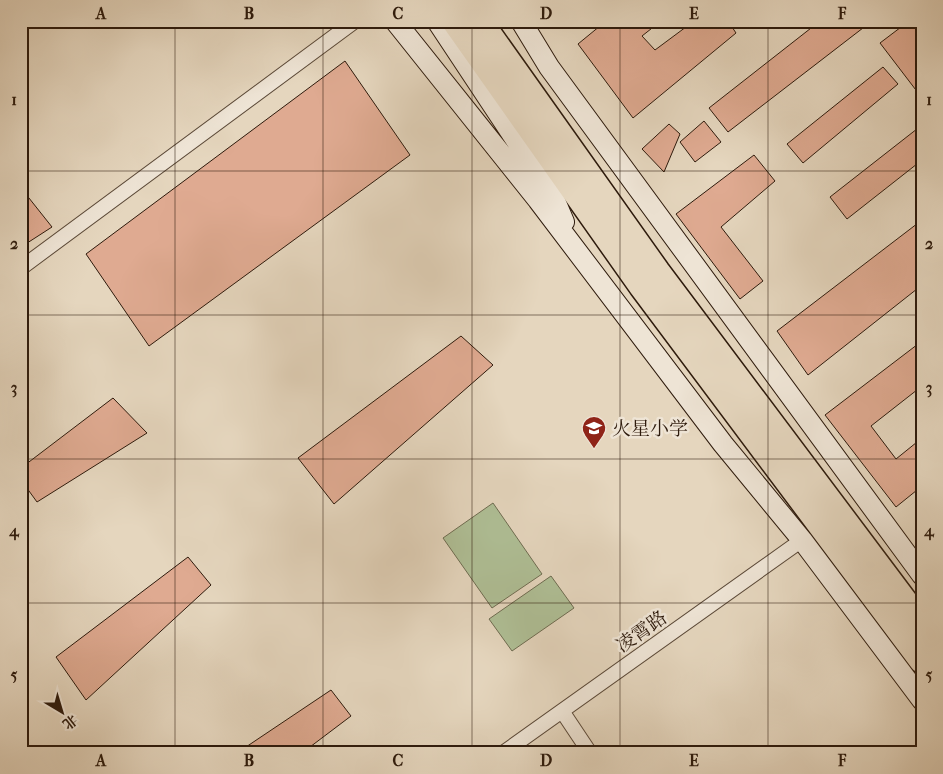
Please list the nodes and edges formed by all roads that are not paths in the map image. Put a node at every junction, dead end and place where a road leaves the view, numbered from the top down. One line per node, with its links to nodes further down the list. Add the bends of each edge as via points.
1 (355, 21): 10 (street)
2 (395, 21): 8 (main road)
3 (412, 21): 8 (main road)
4 (437, 21): 9 (main road, via 553,196)
5 (455, 21): 14 (highway, via 642,286)
6 (479, 21): 13 (highway, via 657,272)
7 (522, 21): 12 (main road, via 549,67)
8 (538, 200): 9 (main road)
9 (577, 250): 11 (main road, via 722,444)
10 (21, 268)
11 (802, 540): 15 (main road); 16 (street, 凌霄路)
12 (922, 575)
13 (922, 625)
14 (922, 660)
15 (922, 700)
16 (562, 711): 17 (street, 凌霄路); 18 (street)
17 (503, 753)
18 (590, 753)

